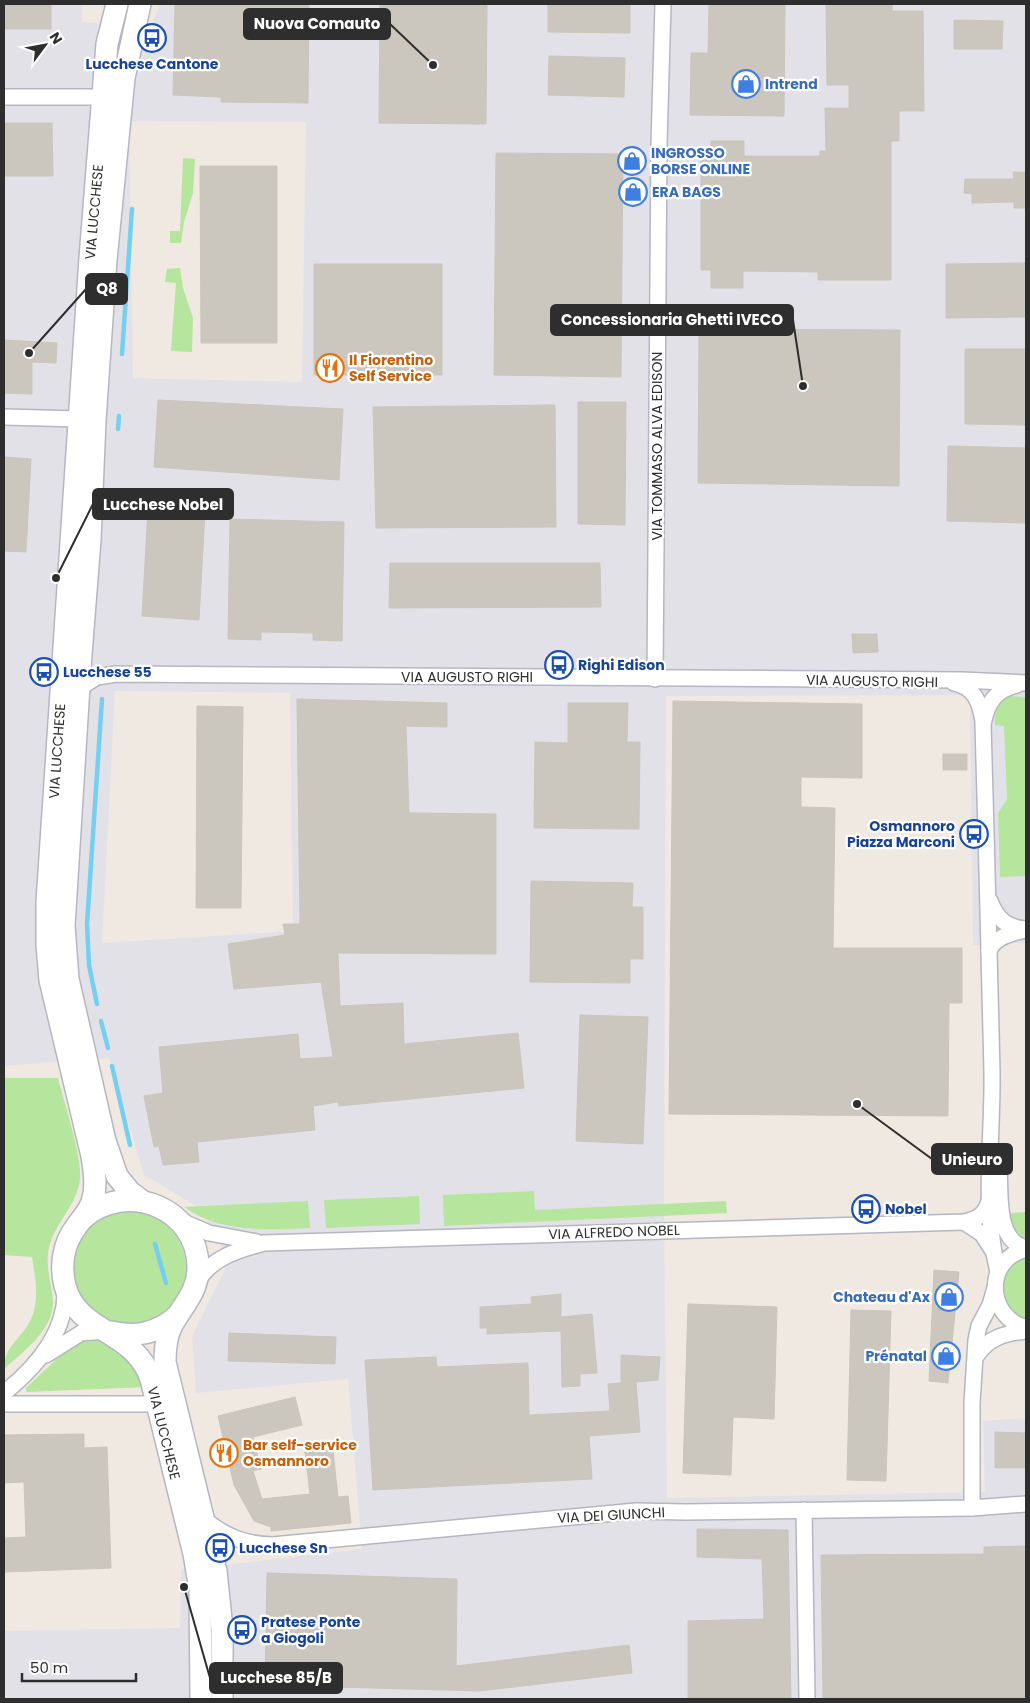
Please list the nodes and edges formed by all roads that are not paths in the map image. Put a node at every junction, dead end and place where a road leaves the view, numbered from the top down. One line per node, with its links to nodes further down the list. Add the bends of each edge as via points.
1 (117, 4): 5 (main road, VIA LUCCHESE, via 107,44)
2 (140, 4): 8 (main road, VIA LUCCHESE, via 124,78 106,260)
3 (663, 4): 10 (street, VIA TOMMASO ALVA EDISON)
4 (4, 98): 5 (street)
5 (104, 98): 7 (main road, VIA LUCCHESE)
6 (4, 418): 7 (street)
7 (80, 419): 22 (main road, VIA LUCCHESE, via 47,928 50,980 93,1166 94,1198)
8 (81, 654): 9 (street, VIA AUGUSTO RIGHI, via 93,668); 13 (main road, VIA LUCCHESE)
9 (109, 674): 10 (street, VIA AUGUSTO RIGHI); 13 (street, VIA AUGUSTO RIGHI, via 90,680)
10 (655, 679): 11 (street, VIA AUGUSTO RIGHI)
11 (945, 681): 12 (street, VIA AUGUSTO RIGHI); 14 (street, VIA AUGUSTO RIGHI, via 966,687 975,695)
12 (1026, 683): 14 (street, via 995,695 988,705)
13 (78, 689): 20 (main road, VIA LUCCHESE, via 64,917 68,978 109,1155 121,1182)
14 (983, 724): 15 (street)
15 (988, 895): 16 (street, via 1001,921); 17 (street)
16 (1026, 929): 17 (street, via 999,939)
17 (989, 951): 18 (street)
18 (992, 1074): 19 (street); 25 (street, via 1002,1217 1009,1235)
19 (990, 1197): 23 (street, VIA ALFREDO NOBEL, via 985,1212); 26 (street)
20 (142, 1201): 21 (main road, VIA LUCCHESE); 22 (main road, VIA LUCCHESE, via 124,1200 107,1204)
21 (177, 1218): 24 (street, VIA ALFREDO NOBEL, via 209,1233); 29 (main road, VIA LUCCHESE, via 195,1248 198,1266)
22 (80, 1221): 28 (main road, VIA LUCCHESE, via 64,1252)
23 (964, 1222): 24 (street, VIA ALFREDO NOBEL); 26 (street, via 982,1234)
24 (264, 1243): 29 (street, VIA ALFREDO NOBEL, via 241,1249 215,1263 203,1273)
25 (1026, 1249): 27 (street, via 1012,1256)
26 (993, 1252): 27 (street)
27 (998, 1272): 30 (street)
28 (65, 1285): 32 (main road, VIA LUCCHESE, via 81,1314); 35 (street, via 60,1322 49,1345)
29 (195, 1287): 31 (main road, VIA LUCCHESE)
30 (995, 1288): 33 (street, via 1003,1314); 34 (street, via 977,1333)
31 (180, 1313): 32 (main road, VIA LUCCHESE, via 164,1326 146,1333 126,1335); 42 (main road, VIA LUCCHESE, via 169,1331 165,1362)
32 (106, 1330): 35 (street, via 75,1335); 38 (main road, VIA LUCCHESE, via 129,1345 144,1364)
33 (1026, 1330): 34 (street, via 997,1337)
34 (977, 1355): 40 (street, via 972,1403)
35 (32, 1365): 36 (street)
36 (4, 1394)
37 (4, 1404): 38 (street)
38 (157, 1404): 43 (main road, VIA LUCCHESE)
39 (1026, 1504): 40 (street, VIA DEI GIUNCHI)
40 (972, 1508): 41 (street, VIA DEI GIUNCHI)
41 (804, 1510): 42 (street, VIA DEI GIUNCHI, via 636,1511 272,1545 231,1538); 46 (street)
42 (204, 1519): 43 (main road, VIA LUCCHESE)
43 (203, 1553): 44 (main road); 45 (main road, via 219,1592)
44 (201, 1699)
45 (222, 1699)
46 (807, 1699)

